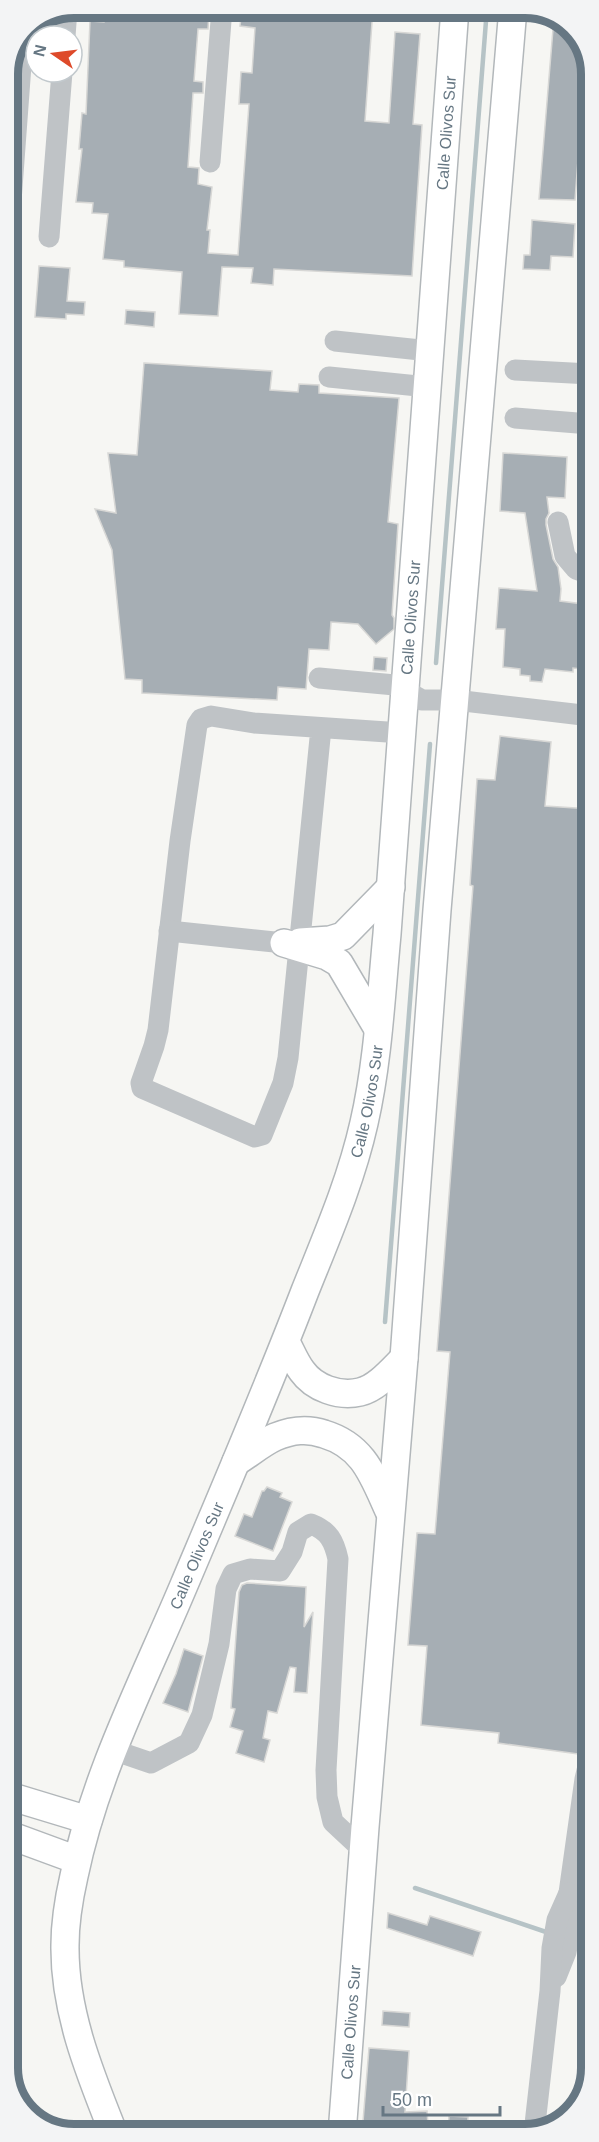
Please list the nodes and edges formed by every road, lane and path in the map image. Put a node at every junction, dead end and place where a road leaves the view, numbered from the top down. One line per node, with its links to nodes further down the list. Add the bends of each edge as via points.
1 (221, 18): 9 (lane)
2 (440, 18): 7 (main road)
3 (454, 18): 7 (main road, Calle Olivos Sur)
4 (512, 18): 23 (main road, Calle Olivos Sur)
5 (22, 53): 8 (lane)
6 (61, 84): 10 (lane)
7 (450, 92): 12 (main road, Calle Olivos Sur)
8 (18, 106)
9 (210, 162)
10 (49, 237)
11 (334, 341): 12 (lane)
12 (430, 351): 16 (main road, Calle Olivos Sur)
13 (515, 370): 14 (lane)
14 (581, 374)
15 (329, 377): 16 (lane)
16 (428, 387): 22 (main road, Calle Olivos Sur)
17 (516, 418): 18 (lane)
18 (581, 423)
19 (558, 522): 20 (lane, via 565,556)
20 (581, 571)
21 (319, 678): 22 (lane, via 395,685)
22 (405, 691): 23 (lane, via 422,700); 26 (main road, Calle Olivos Sur)
23 (455, 700): 24 (lane); 34 (main road, Calle Olivos Sur)
24 (581, 715)
25 (321, 728): 26 (lane); 28 (lane, via 211,716 197,724); 30 (lane)
26 (402, 733): 27 (main road, Calle Olivos Sur)
27 (391, 887): 29 (main road); 32 (main road, Calle Olivos Sur)
28 (170, 931): 30 (lane); 30 (lane, via 158,1030 142,1088 255,1137 262,1135 283,1083 288,1058)
29 (343, 936): 30 (main road); 31 (main road)
30 (294, 944): 31 (main road)
31 (339, 963): 32 (main road)
32 (378, 1029): 33 (main road, Calle Olivos Sur, via 372,1083 352,1166)
33 (286, 1342): 34 (main road, via 311,1381 340,1393 361,1392); 35 (main road, Calle Olivos Sur)
34 (404, 1358): 36 (main road, Calle Olivos Sur)
35 (236, 1462): 36 (main road, via 273,1438 292,1431 310,1430 338,1438 358,1452 371,1470); 37 (main road, Calle Olivos Sur)
36 (390, 1512): 42 (main road, Calle Olivos Sur)
37 (113, 1750): 40 (main road, Calle Olivos Sur); 42 (lane, via 151,1763 189,1743 202,1715 219,1644 226,1589 233,1574 250,1569 280,1571 298,1532 311,1524 323,1529 334,1542 338,1559 327,1797 333,1822)
38 (18, 1799): 40 (main road)
39 (581, 1808): 44 (lane, via 550,1991)
40 (88, 1820): 43 (main road, Calle Olivos Sur)
41 (18, 1838): 43 (main road)
42 (363, 1850): 46 (main road, Calle Olivos Sur)
43 (77, 1860): 45 (main road, Calle Olivos Sur, via 64,1943 66,1980 75,2025)
44 (535, 2123)
45 (110, 2124)
46 (343, 2124)

